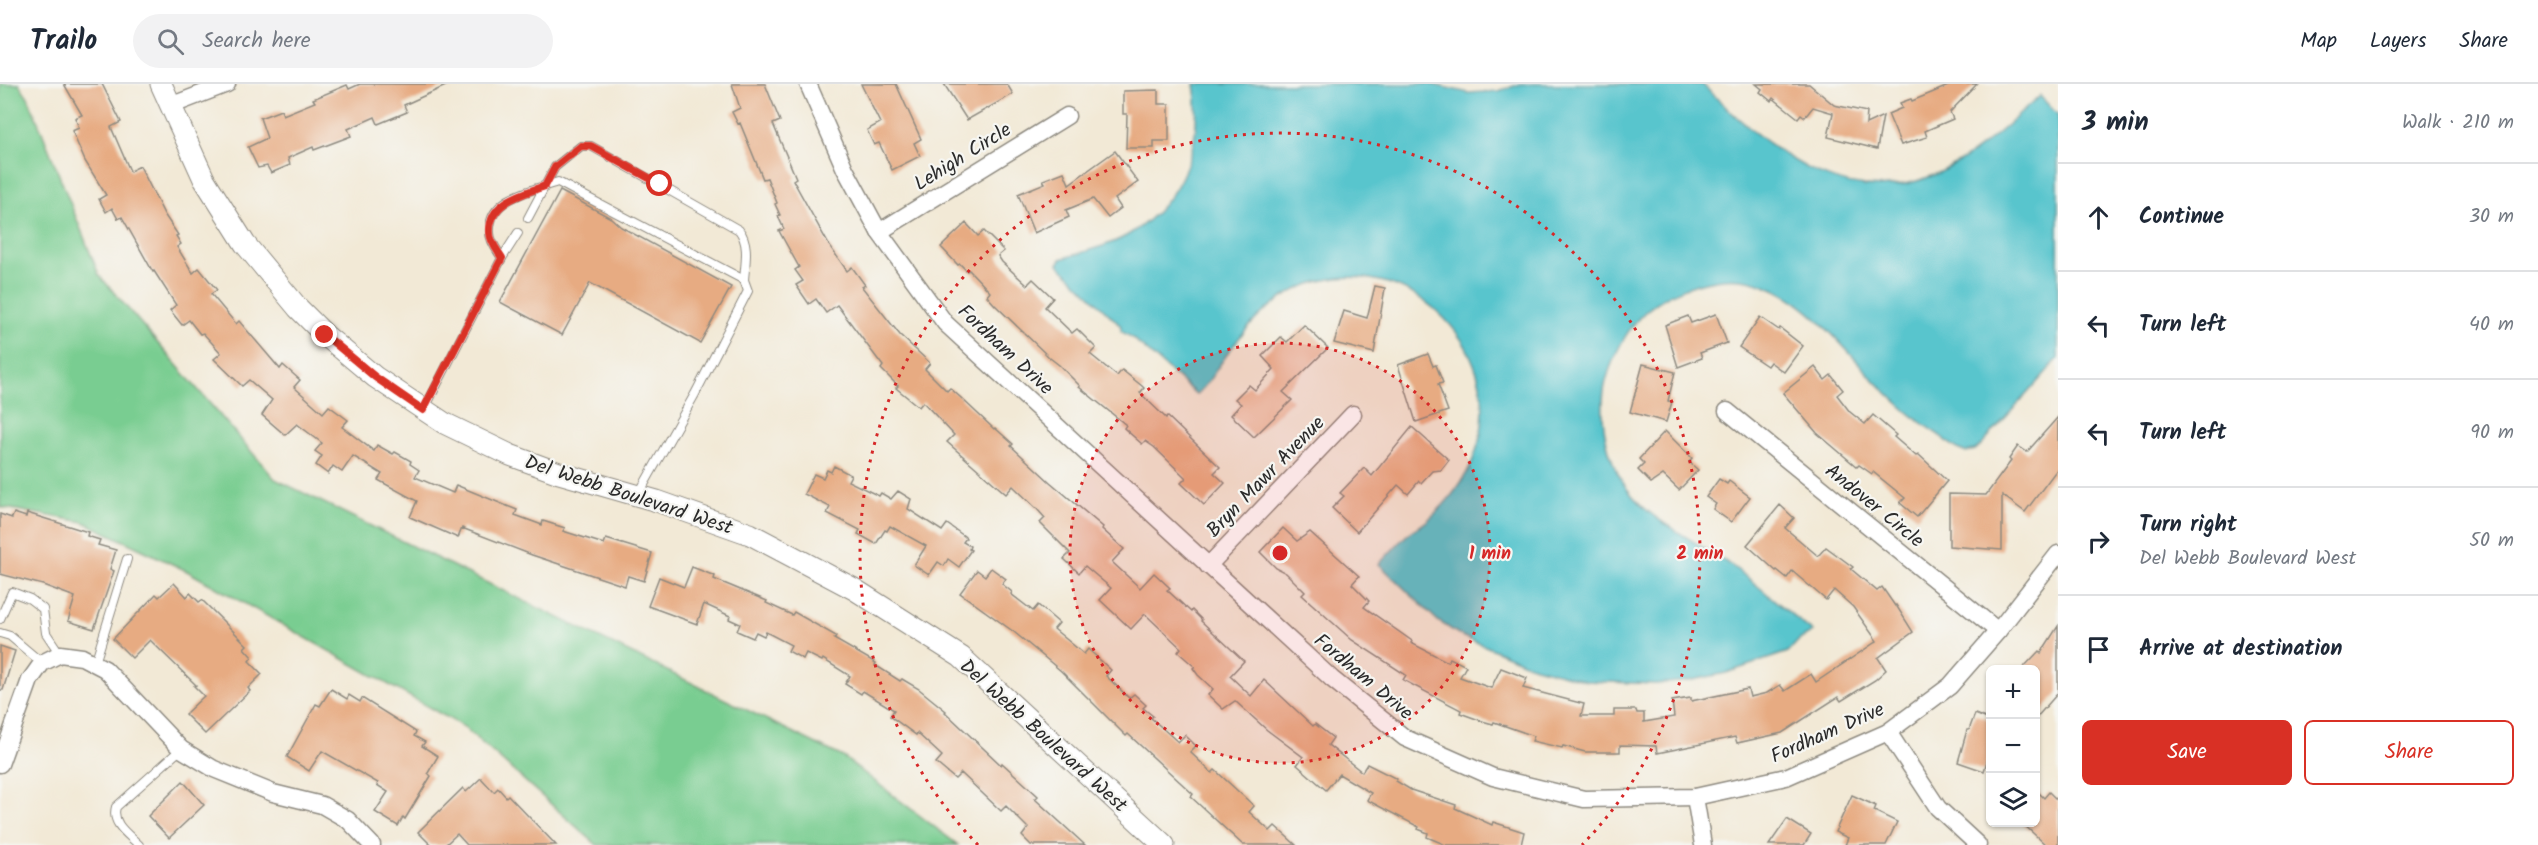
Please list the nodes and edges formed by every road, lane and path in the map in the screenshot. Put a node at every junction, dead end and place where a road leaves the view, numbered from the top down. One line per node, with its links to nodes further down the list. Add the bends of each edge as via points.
1 (161, 84): 4 (street, Del Webb Boulevard West)
2 (227, 84): 4 (street)
3 (808, 84): 8 (street, Fordham Drive, via 845,169)
4 (170, 106): 12 (street, Del Webb Boulevard West, via 220,207 267,273 337,346)
5 (1067, 116): 8 (street, Lehigh Circle)
6 (545, 186): 7 (lane); 10 (lane, via 510,198 498,207 491,219 490,235); 11 (lane, via 558,182); 11 (lane, via 555,167 581,146 591,146 739,230 746,248)
7 (528, 218)
8 (879, 232): 18 (street, Fordham Drive, via 945,323)
9 (518, 233): 10 (lane)
10 (502, 258): 12 (lane)
11 (744, 280): 15 (lane, via 748,291)
12 (423, 410): 15 (street, Del Webb Boulevard West, via 519,458)
13 (1726, 411): 20 (street, Andover Circle)
14 (1353, 414): 18 (street, Bryn Mawr Avenue)
15 (639, 495): 31 (street, Del Webb Boulevard West, via 750,534 854,589 961,657)
16 (2058, 554): 20 (street, Fordham Drive)
17 (128, 559): 24 (lane)
18 (1208, 566): 28 (street, Fordham Drive, via 1332,679 1404,738 1493,777 1584,799)
19 (0, 619): 22 (lane, via 12,592 30,599 43,609 46,633)
20 (1998, 631): 25 (street, Fordham Drive, via 1950,686)
21 (0, 633): 23 (lane, via 10,636)
22 (60, 654): 23 (street); 24 (street)
23 (42, 663): 27 (street, via 30,680)
24 (95, 663): 26 (street)
25 (1888, 732): 28 (street, Fordham Drive, via 1786,777); 33 (street, via 1938,808)
26 (181, 749): 29 (lane, via 116,807 117,823); 30 (street, via 214,769 273,793 322,805 348,820)
27 (0, 764)
28 (1695, 797): 32 (street)
29 (139, 845)
30 (372, 845)
31 (1164, 845)
32 (1703, 845)
33 (1978, 845)

